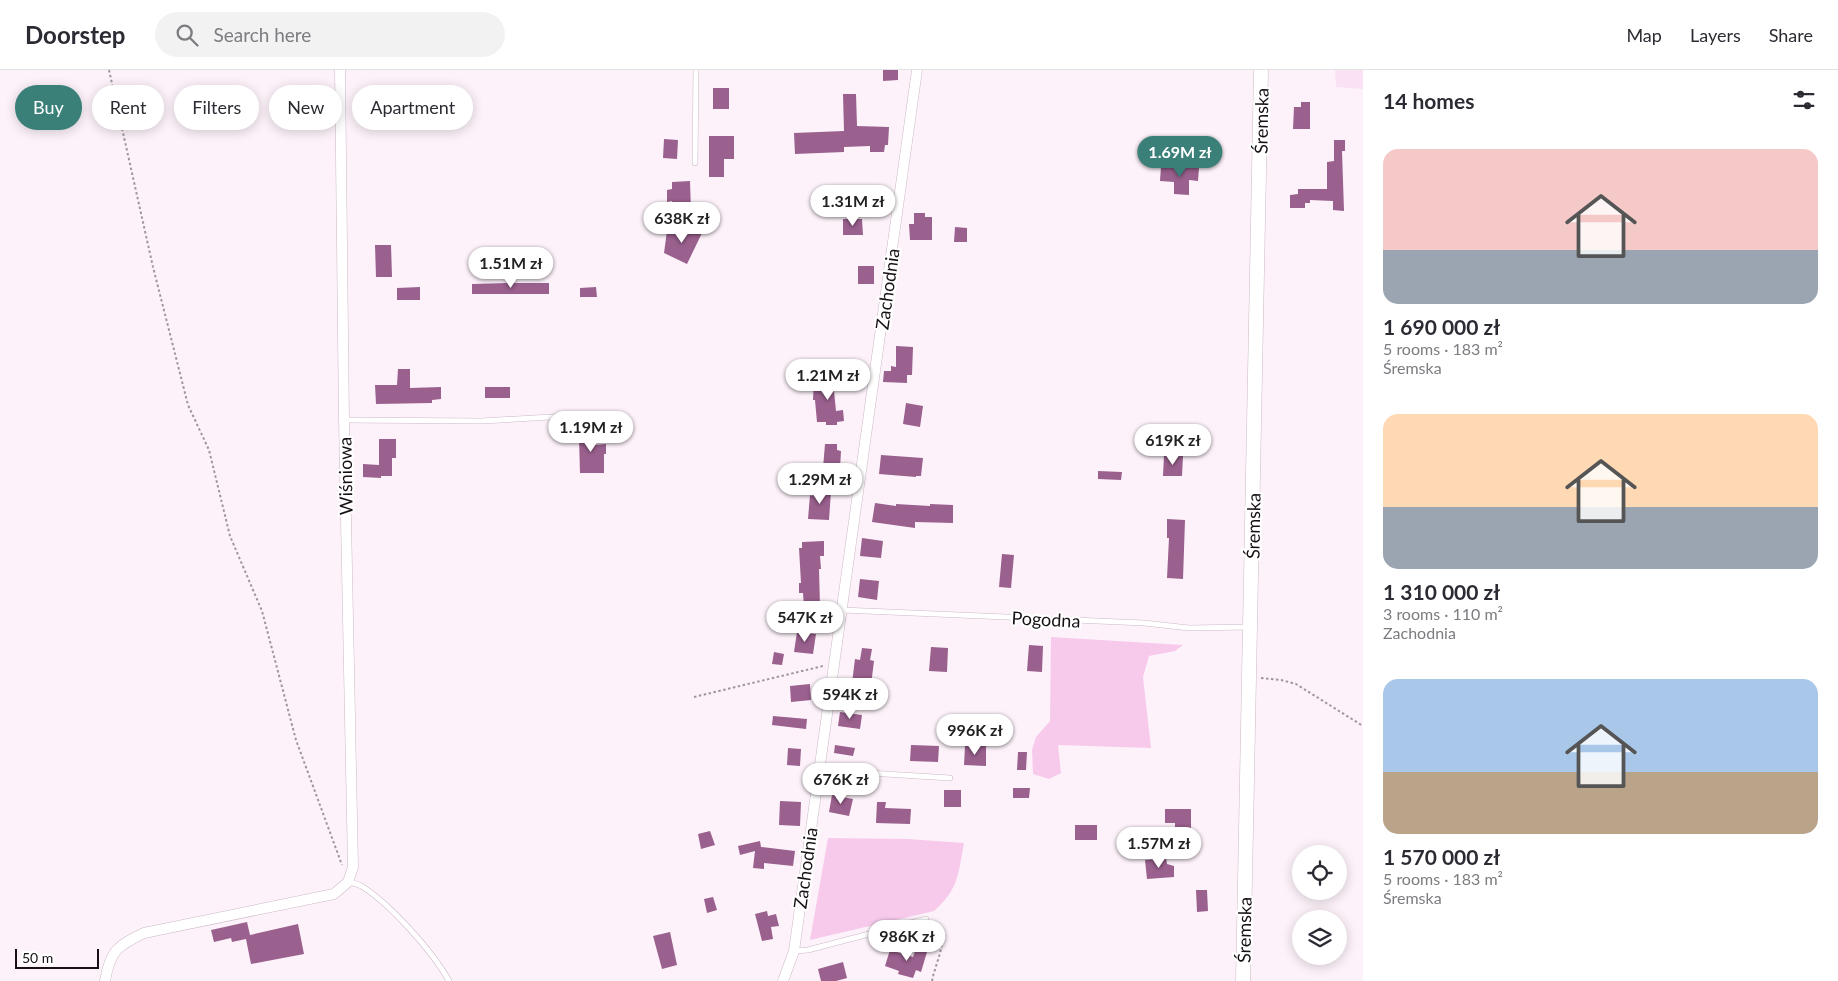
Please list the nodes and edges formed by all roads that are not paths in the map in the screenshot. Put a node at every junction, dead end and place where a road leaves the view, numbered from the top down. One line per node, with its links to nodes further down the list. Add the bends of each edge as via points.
1 (340, 70): 7 (street, Wiśniowa)
2 (696, 70): 5 (lane)
3 (917, 70): 8 (street, Zachodnia)
4 (1261, 70): 9 (main road, Śremska)
5 (695, 163)
6 (568, 416): 7 (lane, via 482,421)
7 (344, 420): 12 (street, Wiśniowa, via 353,867)
8 (842, 610): 9 (lane, Pogodna, via 1144,623 1188,628); 10 (street, Zachodnia)
9 (1250, 627): 18 (main road, Śremska)
10 (819, 770): 11 (lane); 14 (street, Zachodnia)
11 (950, 778)
12 (348, 882): 15 (street, via 334,894 144,934 115,949 108,963); 16 (lane, via 361,885 383,902 429,951)
13 (926, 919): 14 (lane)
14 (794, 951): 17 (street, Zachodnia)
15 (105, 981)
16 (449, 981)
17 (783, 981)
18 (1243, 981)

